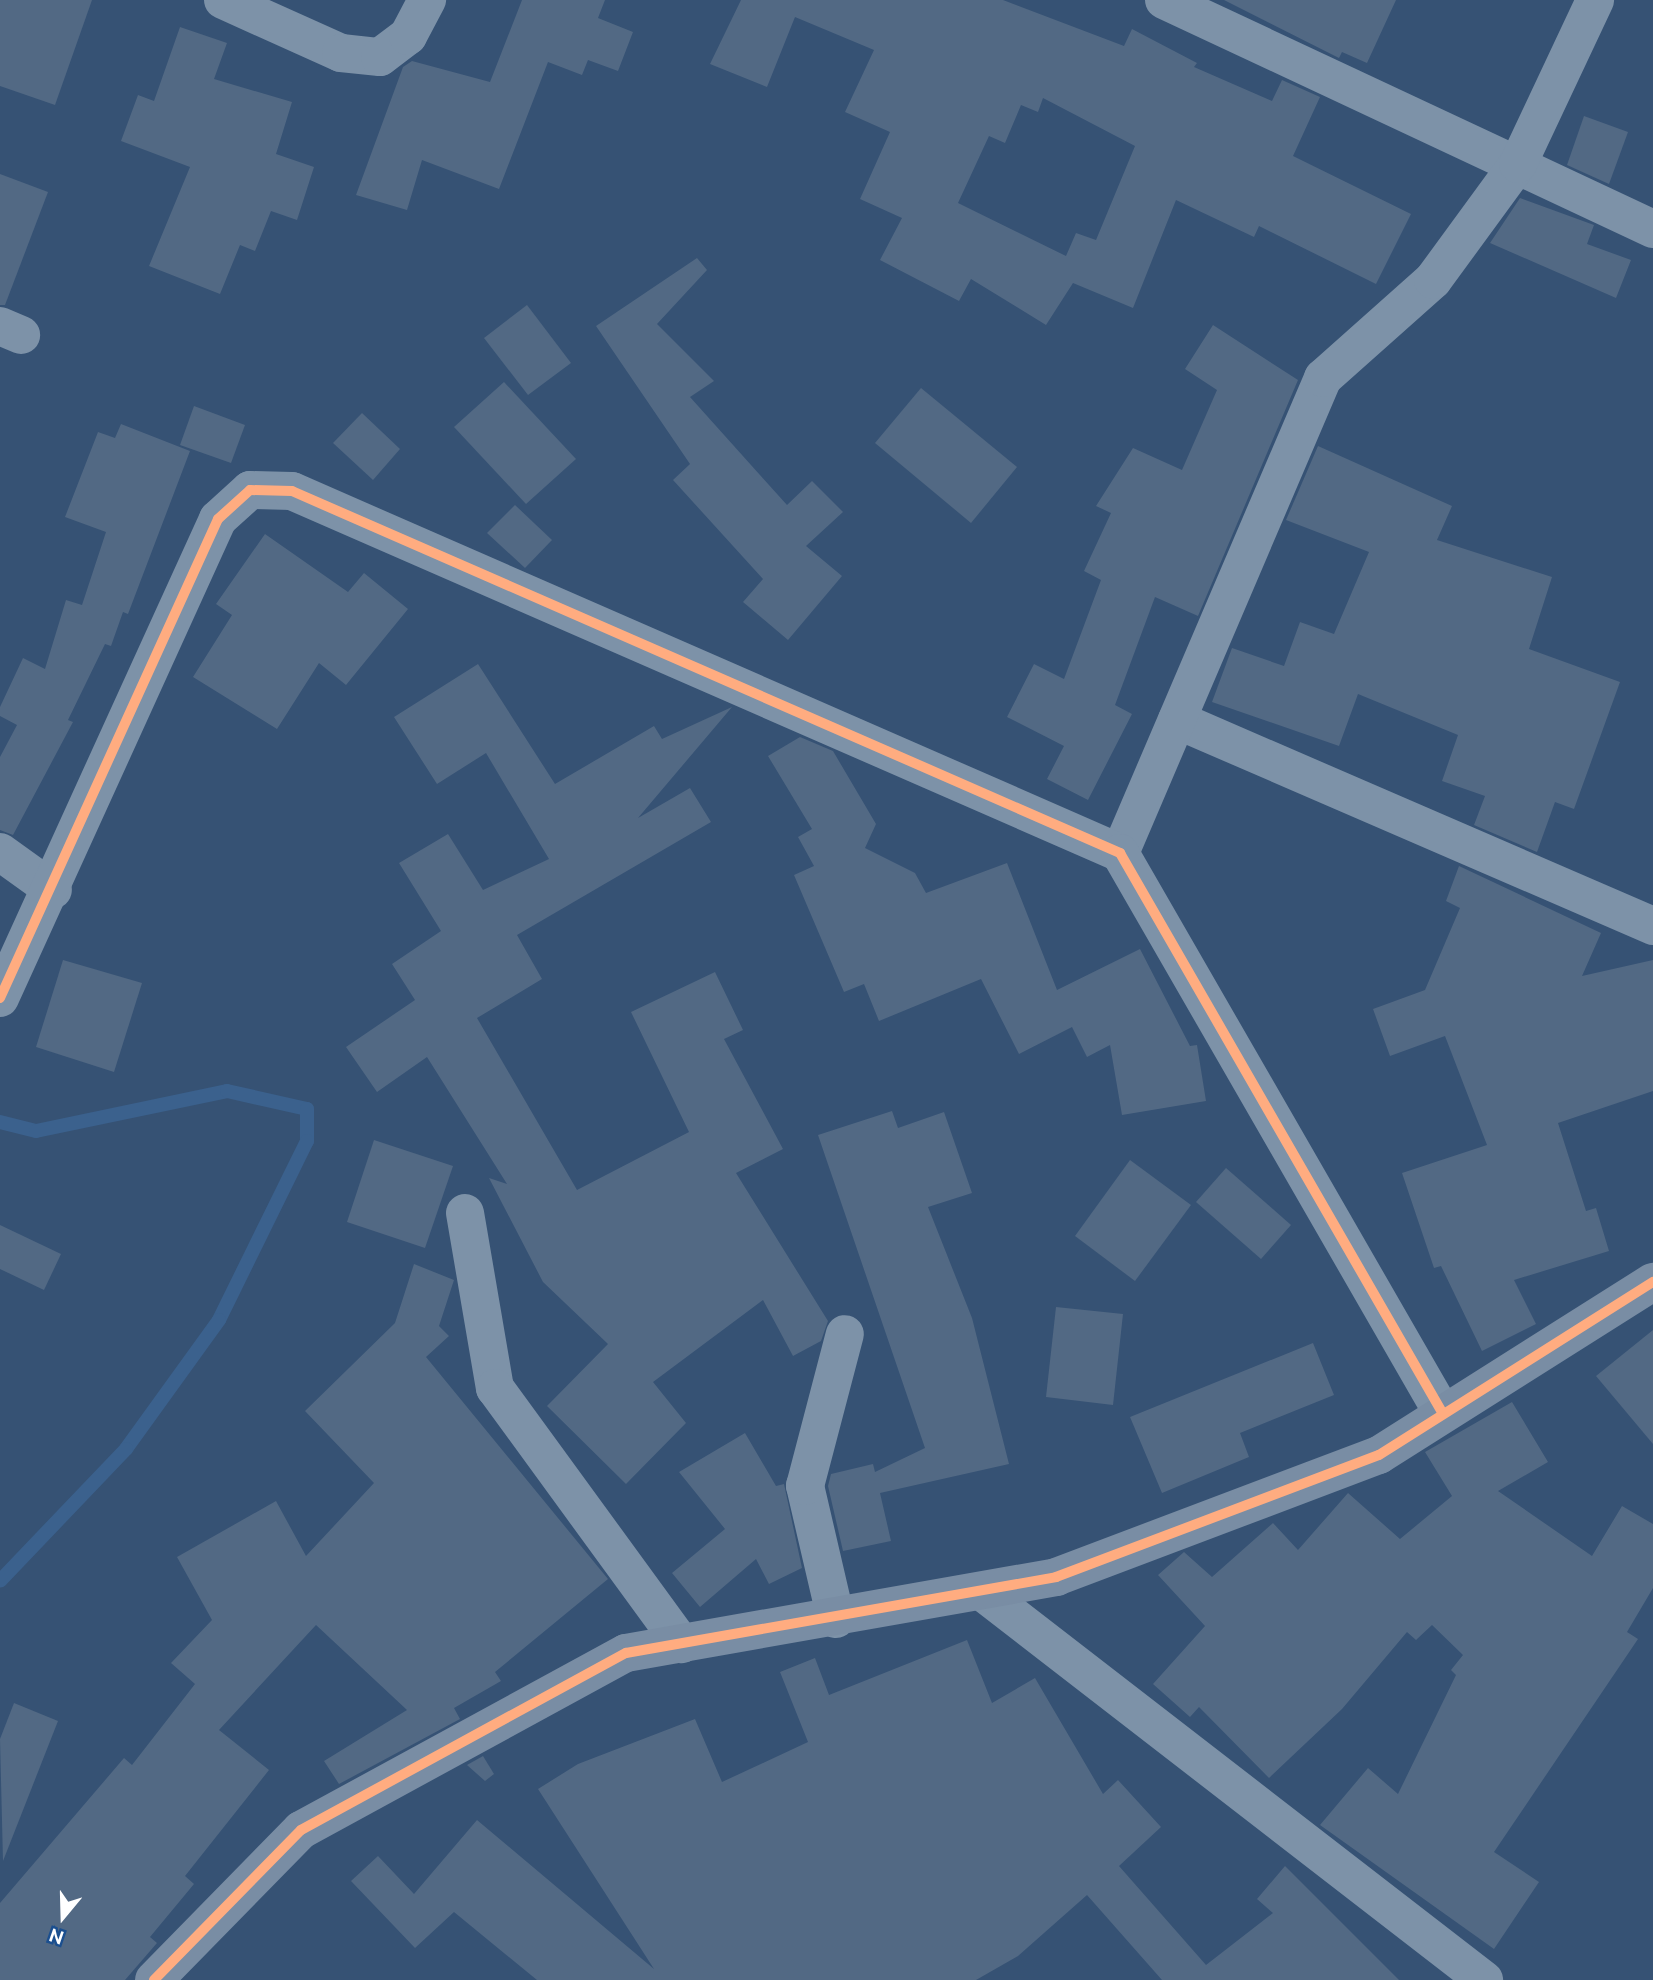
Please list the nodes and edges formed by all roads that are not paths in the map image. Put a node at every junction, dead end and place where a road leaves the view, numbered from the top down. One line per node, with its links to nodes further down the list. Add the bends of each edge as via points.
1 (223, 0): 2 (street, via 341,53 380,57 408,36)
2 (427, 0)
3 (1164, 0): 5 (street)
4 (1595, 0): 5 (street)
5 (1518, 164): 6 (street); 7 (street, via 1433,280 1323,378)
6 (1653, 229)
7 (1177, 720): 9 (street); 11 (street)
8 (0, 852): 10 (street)
9 (1120, 853): 10 (street, via 292,491 250,490 218,519); 16 (street)
10 (53, 890): 12 (street)
11 (1653, 926)
12 (0, 998)
13 (465, 1213): 19 (street, via 495,1388)
14 (1653, 1282): 16 (street)
15 (845, 1334): 18 (street, via 805,1486)
16 (1442, 1412): 17 (street, via 1380,1455 1056,1577)
17 (985, 1594): 18 (street); 21 (street)
18 (836, 1619): 19 (street)
19 (682, 1644): 20 (street, via 626,1653 301,1830)
20 (154, 1980)
21 (1484, 1980)

